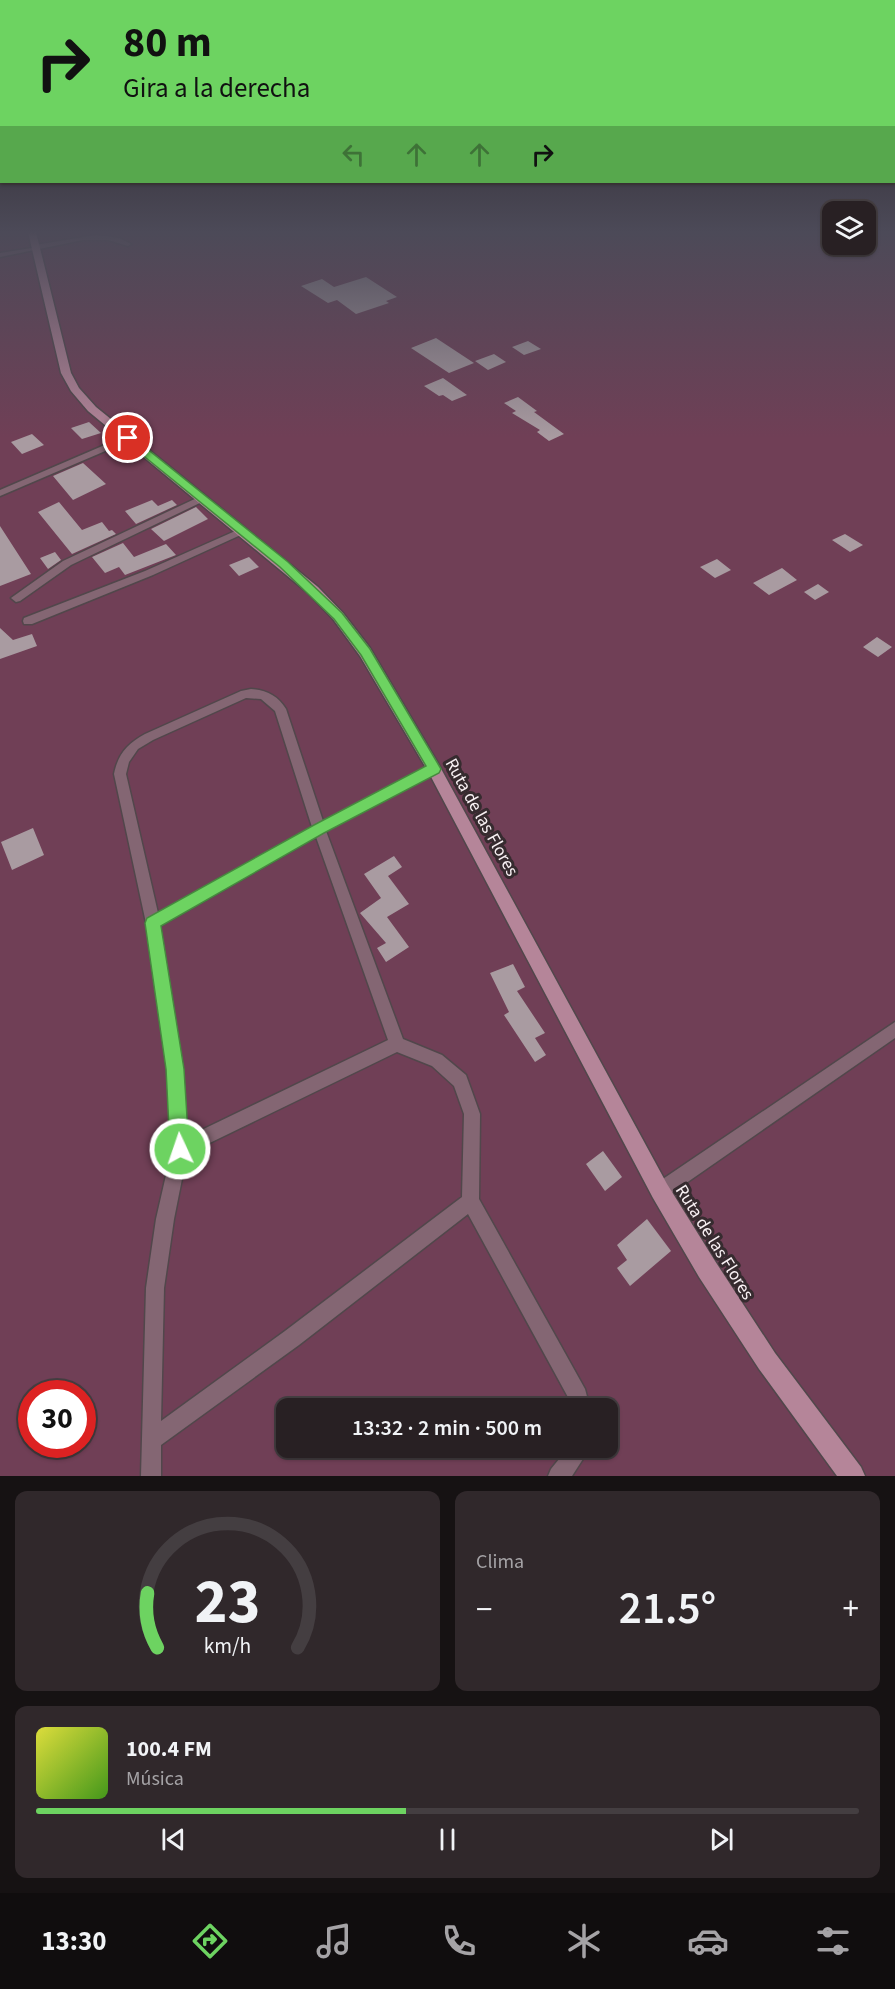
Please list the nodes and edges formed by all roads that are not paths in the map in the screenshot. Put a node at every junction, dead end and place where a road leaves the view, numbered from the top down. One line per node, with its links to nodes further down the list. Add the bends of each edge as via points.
1 (48, 301): 2 (main road, Ruta de las Flores, via 66,373 75,389 92,409)
2 (128, 438): 3 (street); 4 (main road, Ruta de las Flores)
3 (0, 493)
4 (201, 499): 5 (main road, Ruta de las Flores); 6 (street, via 67,563)
5 (242, 531): 7 (street); 8 (main road, Ruta de las Flores, via 338,616 365,652)
6 (16, 598)
7 (28, 621)
8 (434, 769): 9 (street); 14 (main road, Ruta de las Flores)
9 (319, 829): 10 (street); 10 (street, via 280,709 273,699 261,693 245,694 149,737 134,746 123,760 120,774); 12 (street)
10 (153, 923): 13 (street, via 175,1069)
11 (895, 1029): 14 (street)
12 (397, 1044): 13 (street); 15 (street, via 437,1060 460,1081 472,1114)
13 (180, 1149): 17 (street, via 155,1288)
14 (660, 1191): 21 (main road, Ruta de las Flores, via 767,1361)
15 (470, 1201): 16 (street); 17 (street)
16 (578, 1398)
17 (151, 1440): 19 (street)
18 (573, 1458): 20 (street)
19 (151, 1476)
20 (558, 1476)
21 (852, 1476)

